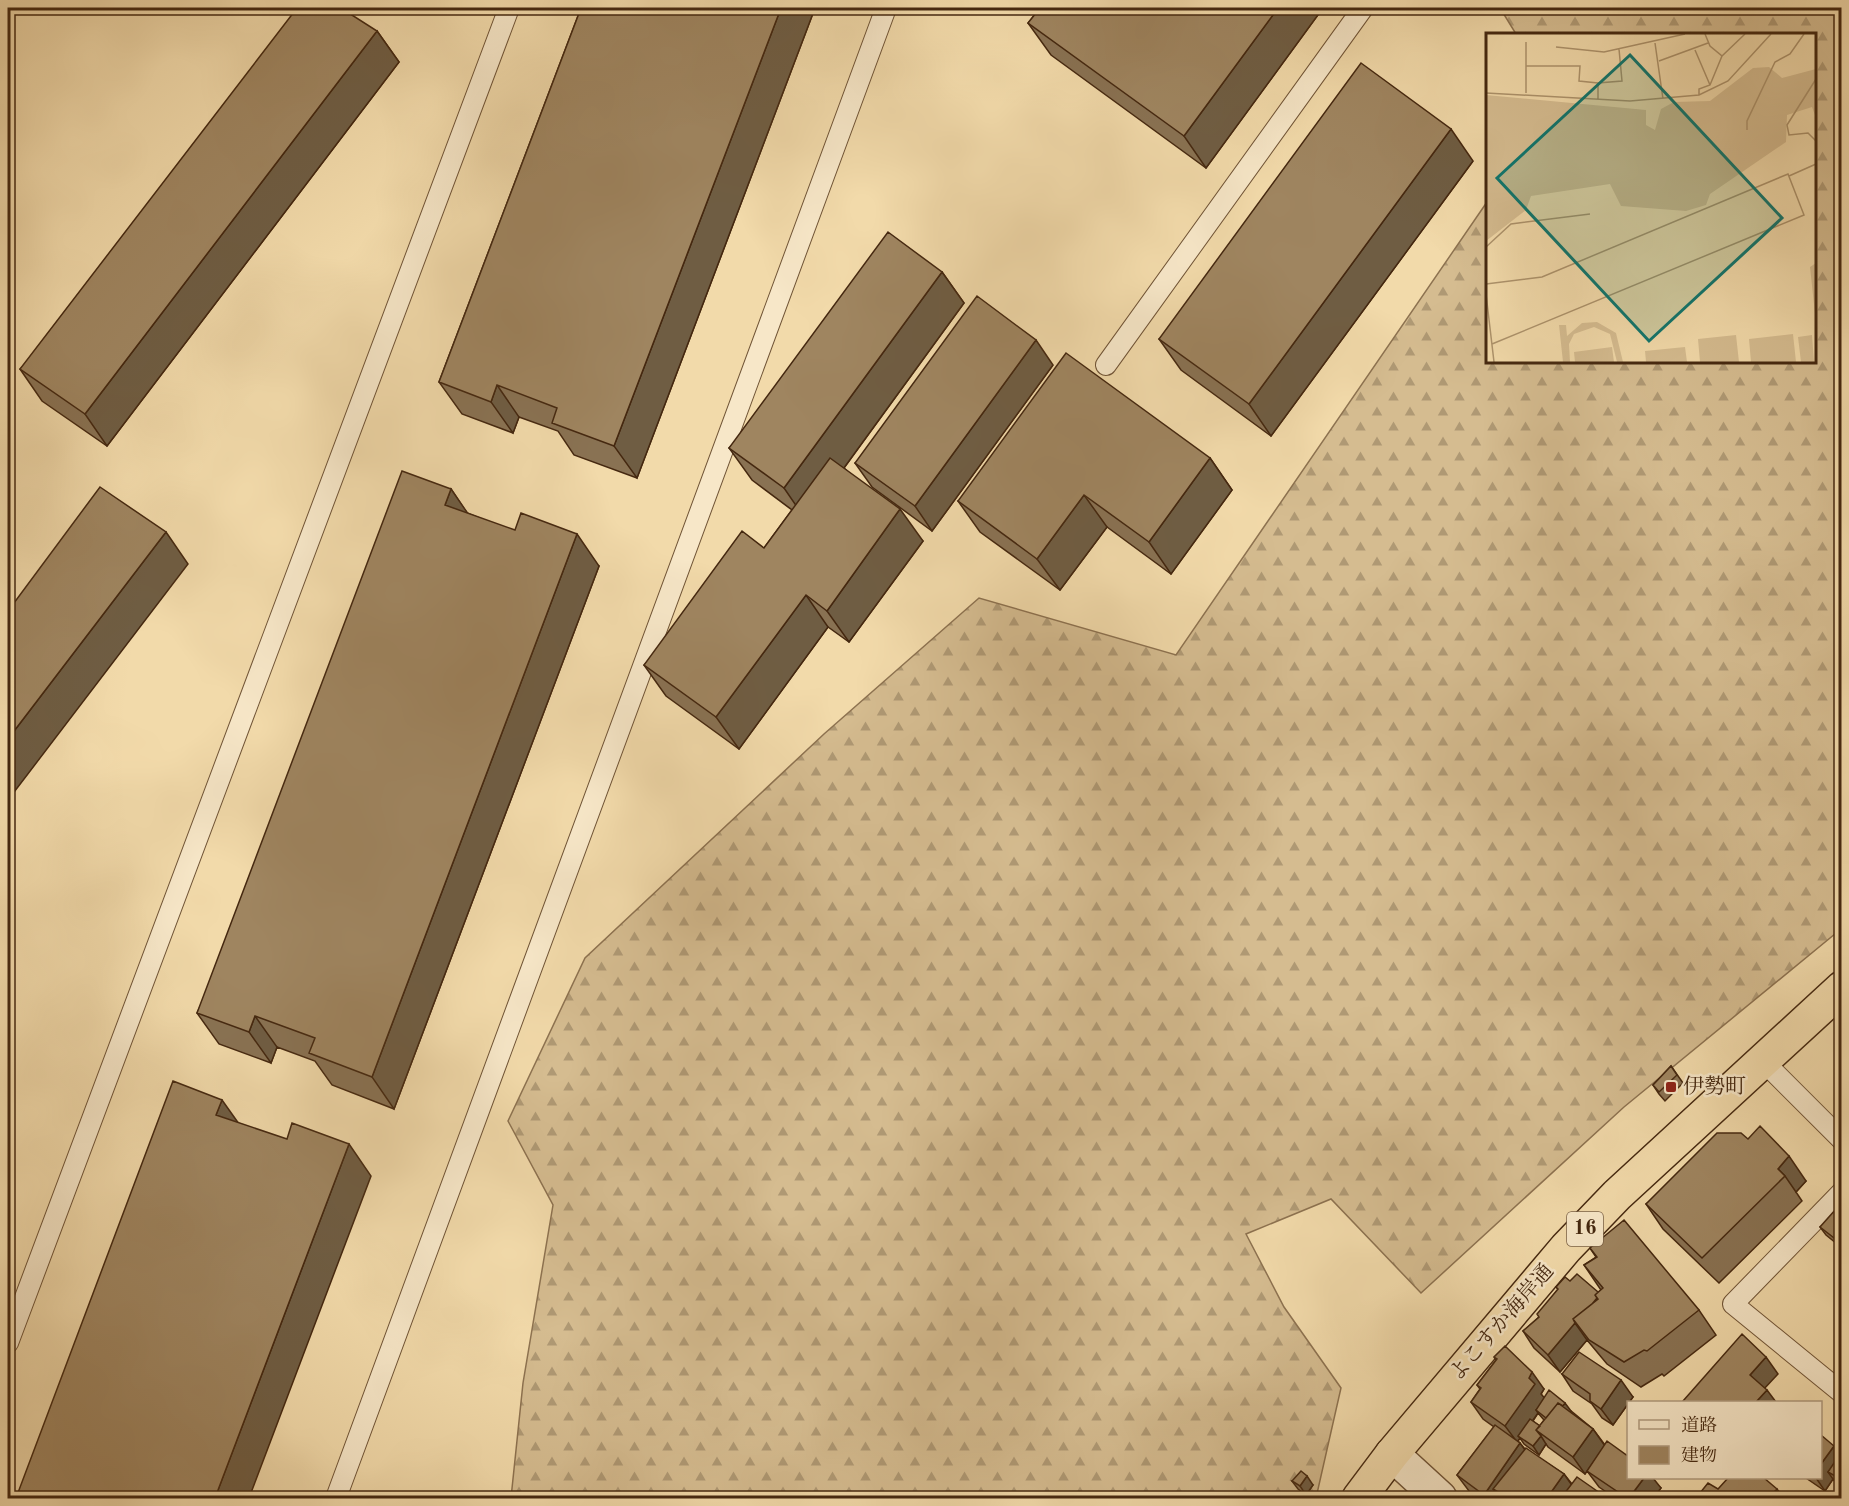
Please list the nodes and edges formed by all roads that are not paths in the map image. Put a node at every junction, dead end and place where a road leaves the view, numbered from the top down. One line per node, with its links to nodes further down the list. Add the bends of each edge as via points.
1 (509, 8): 9 (lane)
2 (886, 8): 12 (lane)
3 (1363, 8): 4 (lane)
4 (1106, 365)
5 (1842, 988): 6 (highway, よこすか海岸通 / 16)
6 (1763, 1061): 7 (lane); 11 (highway, よこすか海岸通 / 16, via 1566,1248)
7 (1842, 1140)
8 (1842, 1192): 10 (lane, via 1733,1304)
9 (8, 1343)
10 (1842, 1393)
11 (1392, 1454): 13 (highway, よこすか海岸通 / 16); 14 (street)
12 (336, 1498)
13 (1359, 1498)
14 (1440, 1498)

